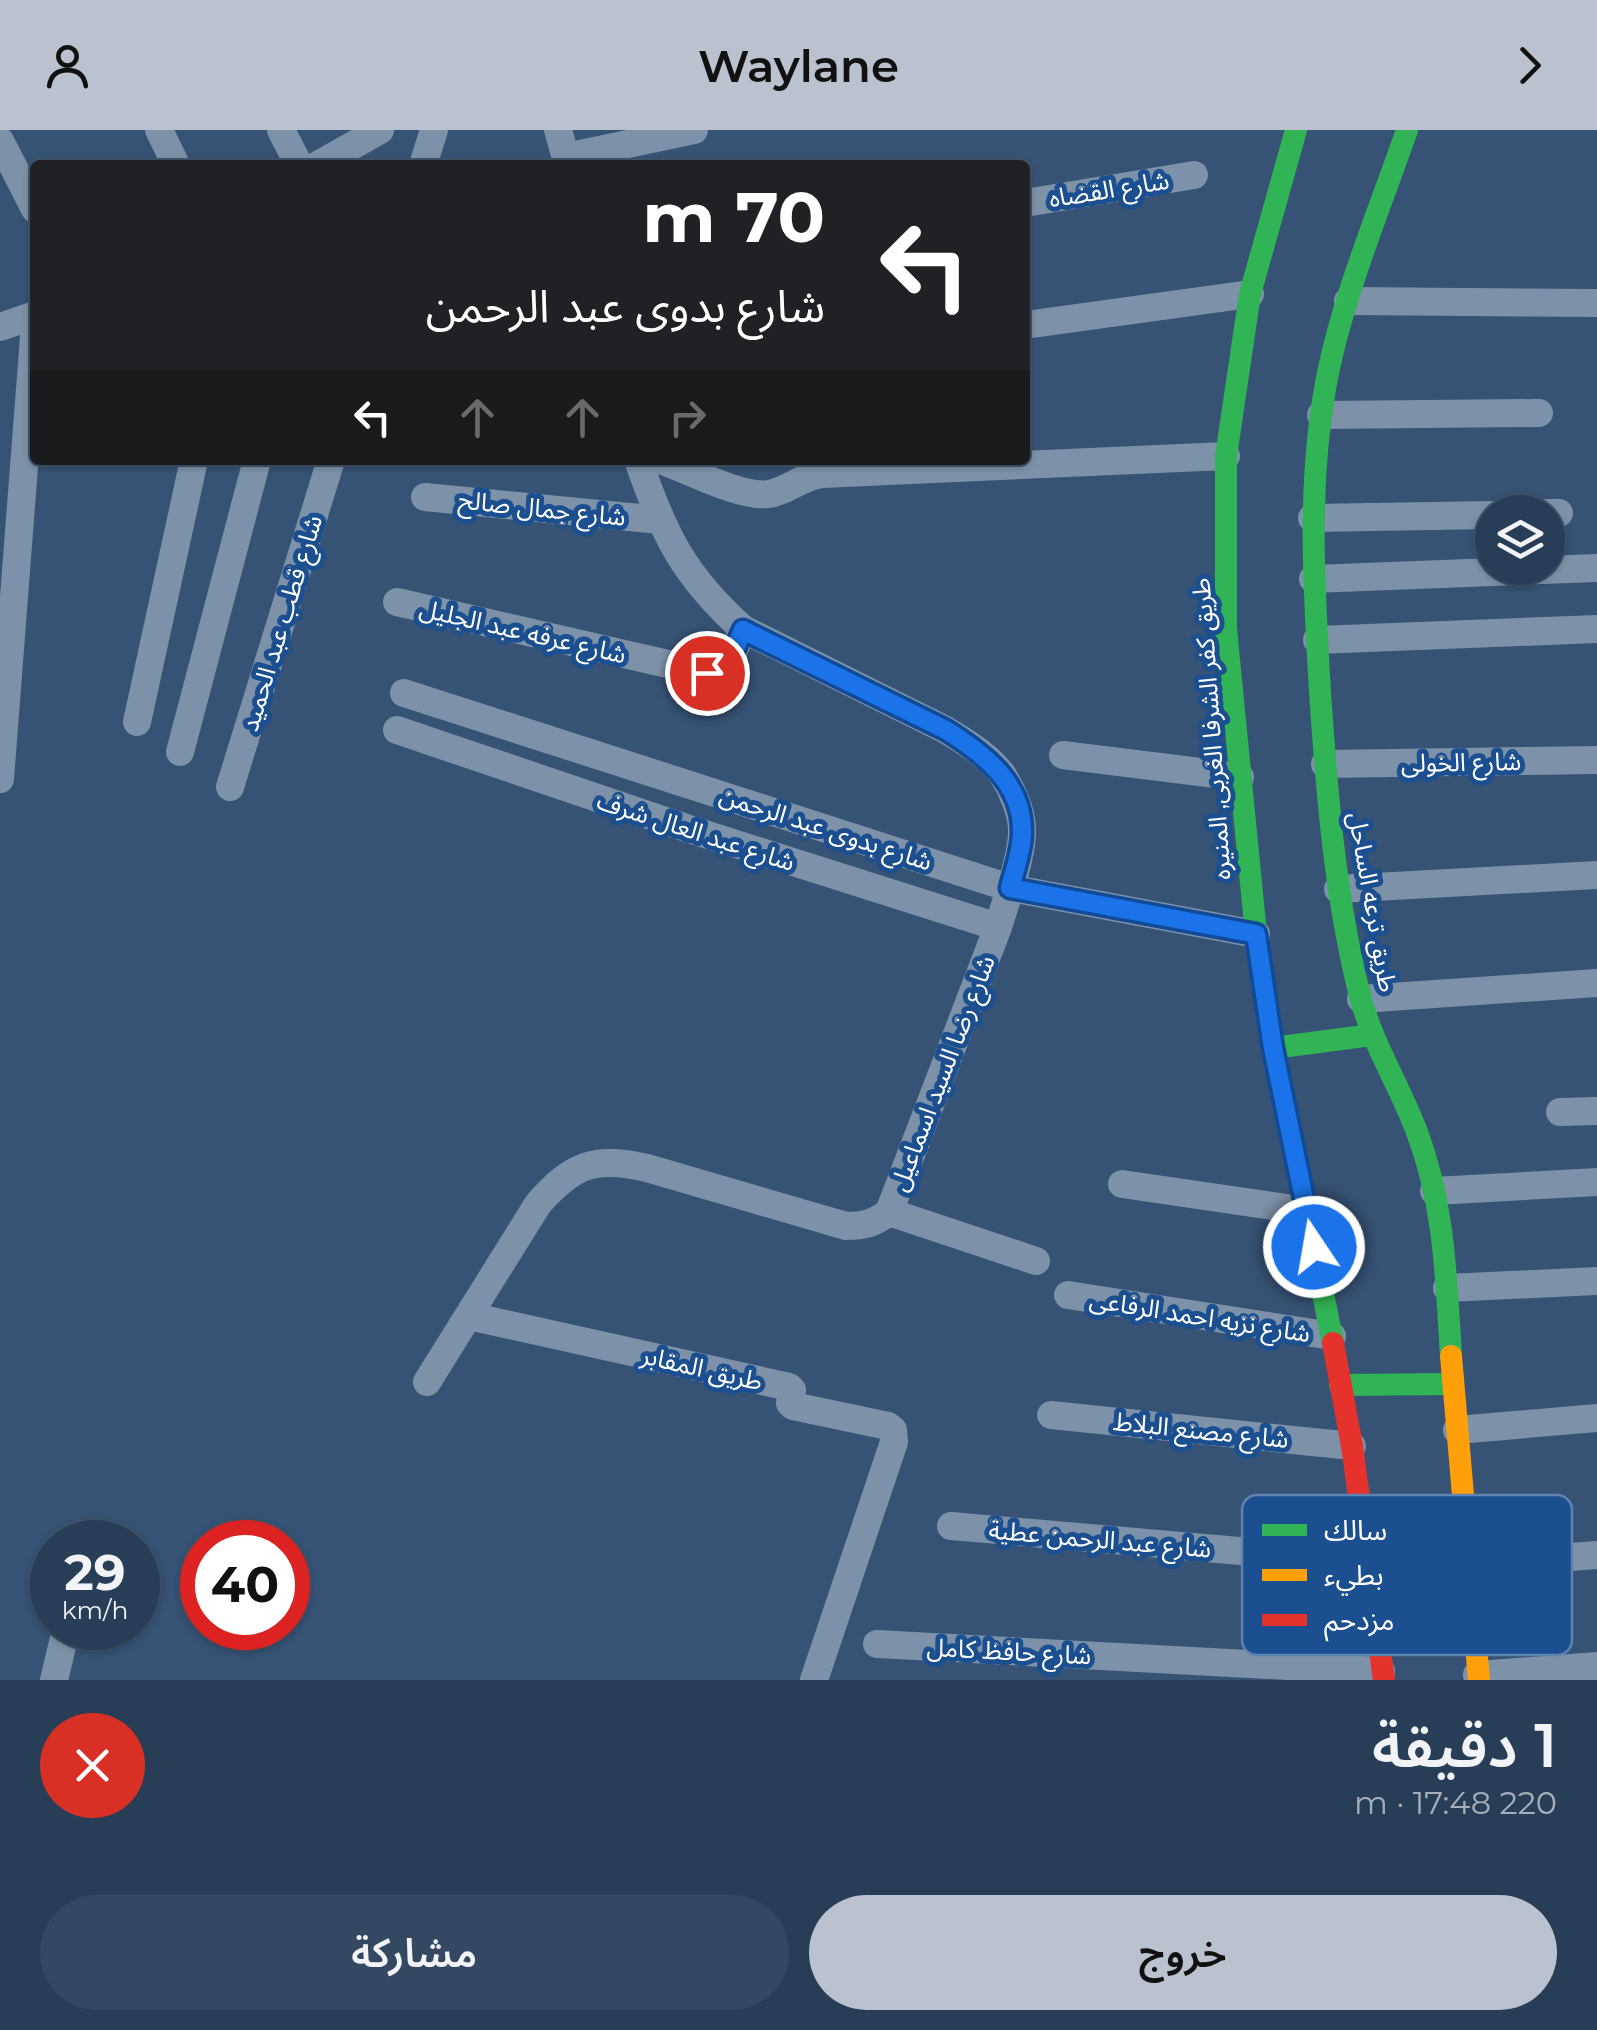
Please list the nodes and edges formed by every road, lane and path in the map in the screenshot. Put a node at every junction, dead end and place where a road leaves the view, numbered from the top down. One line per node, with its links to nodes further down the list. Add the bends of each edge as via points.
1 (159, 130): 10 (street)
2 (281, 130): 11 (street)
3 (380, 130): 12 (street)
4 (434, 130): 13 (street)
5 (694, 130): 8 (street)
6 (1296, 130): 17 (street, طريق كفر الشرفا الغربى, المنيره)
7 (1406, 130): 18 (street, طريق ترعه الساحل)
8 (564, 151)
9 (4, 155): 15 (street)
10 (174, 160)
11 (296, 160)
12 (333, 160)
13 (425, 160)
14 (1194, 175): 16 (street, شارع القضاه)
15 (30, 200)
16 (1030, 202)
17 (1250, 294): 21 (street); 26 (street, طريق كفر الشرفا الغربى, المنيره)
18 (1348, 301): 19 (street); 25 (street, طريق ترعه الساحل)
19 (1597, 304)
20 (30, 316): 22 (street)
21 (1030, 325)
22 (0, 327)
23 (30, 389): 52 (street)
24 (1539, 413): 25 (street)
25 (1321, 416): 36 (street, طريق ترعه الساحل)
26 (1226, 456): 33 (street); 51 (street, طريق كفر الشرفا الغربى, المنيره, via 1226,629)
27 (193, 465): 45 (street)
28 (257, 465): 47 (street)
29 (329, 465): 53 (street, شارع قطب عبد الحميد)
30 (640, 465): 37 (street, شارع رضا السيد اسماعيل)
31 (674, 465): 32 (street, via 764,495 822,474)
32 (1024, 465)
33 (1030, 465)
34 (425, 496): 37 (street, شارع جمال صالح)
35 (1475, 514): 36 (street)
36 (1312, 518): 39 (street, طريق ترعه الساحل)
37 (660, 520): 42 (street, شارع رضا السيد اسماعيل, via 695,580)
38 (1597, 568): 39 (street)
39 (1313, 578): 43 (street, طريق ترعه الساحل)
40 (397, 602): 42 (street, شارع عرفه عبد الجليل, via 707,673 728,663)
41 (1597, 628): 43 (street)
42 (743, 630): 55 (street, شارع رضا السيد اسماعيل, via 946,730 1001,772 1016,800 1022,833)
43 (1316, 640): 50 (street, طريق ترعه الساحل)
44 (404, 692): 55 (street, شارع بدوى عبد الرحمن)
45 (137, 722)
46 (397, 730): 57 (street, شارع عبد العال شرف)
47 (180, 752)
48 (1063, 754): 51 (street)
49 (1597, 760): 50 (street, شارع الخولى)
50 (1325, 764): 56 (street, طريق ترعه الساحل)
51 (1240, 777): 58 (street, طريق كفر الشرفا الغربى, المنيره)
52 (0, 780)
53 (230, 787)
54 (1597, 874): 56 (street)
55 (1010, 888): 57 (street, شارع رضا السيد اسماعيل); 58 (street, شارع بدوى عبد الرحمن)
56 (1338, 888): 60 (street, طريق ترعه الساحل)
57 (998, 926): 69 (street, شارع رضا السيد اسماعيل)
58 (1256, 934): 62 (street, طريق كفر الشرفا الغربى, المنيره)
59 (1597, 984): 60 (street)
60 (1360, 999): 61 (street, طريق ترعه الساحل)
61 (1372, 1036): 62 (street); 67 (street, طريق ترعه الساحل, via 1398,1086)
62 (1273, 1048): 68 (street, طريق كفر الشرفا الغربى, المنيره)
63 (1597, 1111): 64 (street)
64 (1560, 1112)
65 (1597, 1182): 67 (street)
66 (1122, 1184): 68 (street)
67 (1434, 1191): 72 (street, طريق ترعه الساحل)
68 (1307, 1211): 75 (street, طريق كفر الشرفا الغربى, المنيره)
69 (889, 1212): 70 (street); 74 (street, شارع رضا السيد اسماعيل, via 846,1226 647,1168 616,1161 586,1166 558,1180 538,1204)
70 (1036, 1261)
71 (1597, 1281): 72 (street)
72 (1447, 1288): 78 (street, طريق ترعه الساحل)
73 (1068, 1296): 75 (street, شارع نزيه احمد الرفاعى)
74 (469, 1316): 76 (street, شارع رضا السيد اسماعيل); 95 (street, طريق المقابر, via 790,1387 793,1406 893,1430)
75 (1332, 1336): 77 (street, طريق كفر الشرفا الغربى, المنيره)
76 (427, 1382)
77 (1340, 1384): 78 (street); 82 (street, طريق كفر الشرفا الغربى, المنيره)
78 (1453, 1384): 81 (street, طريق ترعه الساحل)
79 (1051, 1414): 82 (street, شارع مصنع البلاط)
80 (1597, 1418): 81 (street)
81 (1457, 1430): 84 (street, طريق ترعه الساحل)
82 (1352, 1446): 83 (street, طريق كفر الشرفا الغربى, المنيره)
83 (1359, 1495)
84 (1462, 1495)
85 (951, 1526): 86 (street, شارع عبد الرحمن عطية)
86 (1242, 1551)
87 (1597, 1556): 88 (street)
88 (1572, 1558)
89 (877, 1644): 92 (street, شارع حافظ كامل)
90 (61, 1650): 94 (street)
91 (1597, 1666): 93 (street)
92 (1382, 1675)
93 (1478, 1677)
94 (54, 1680)
95 (814, 1680)

